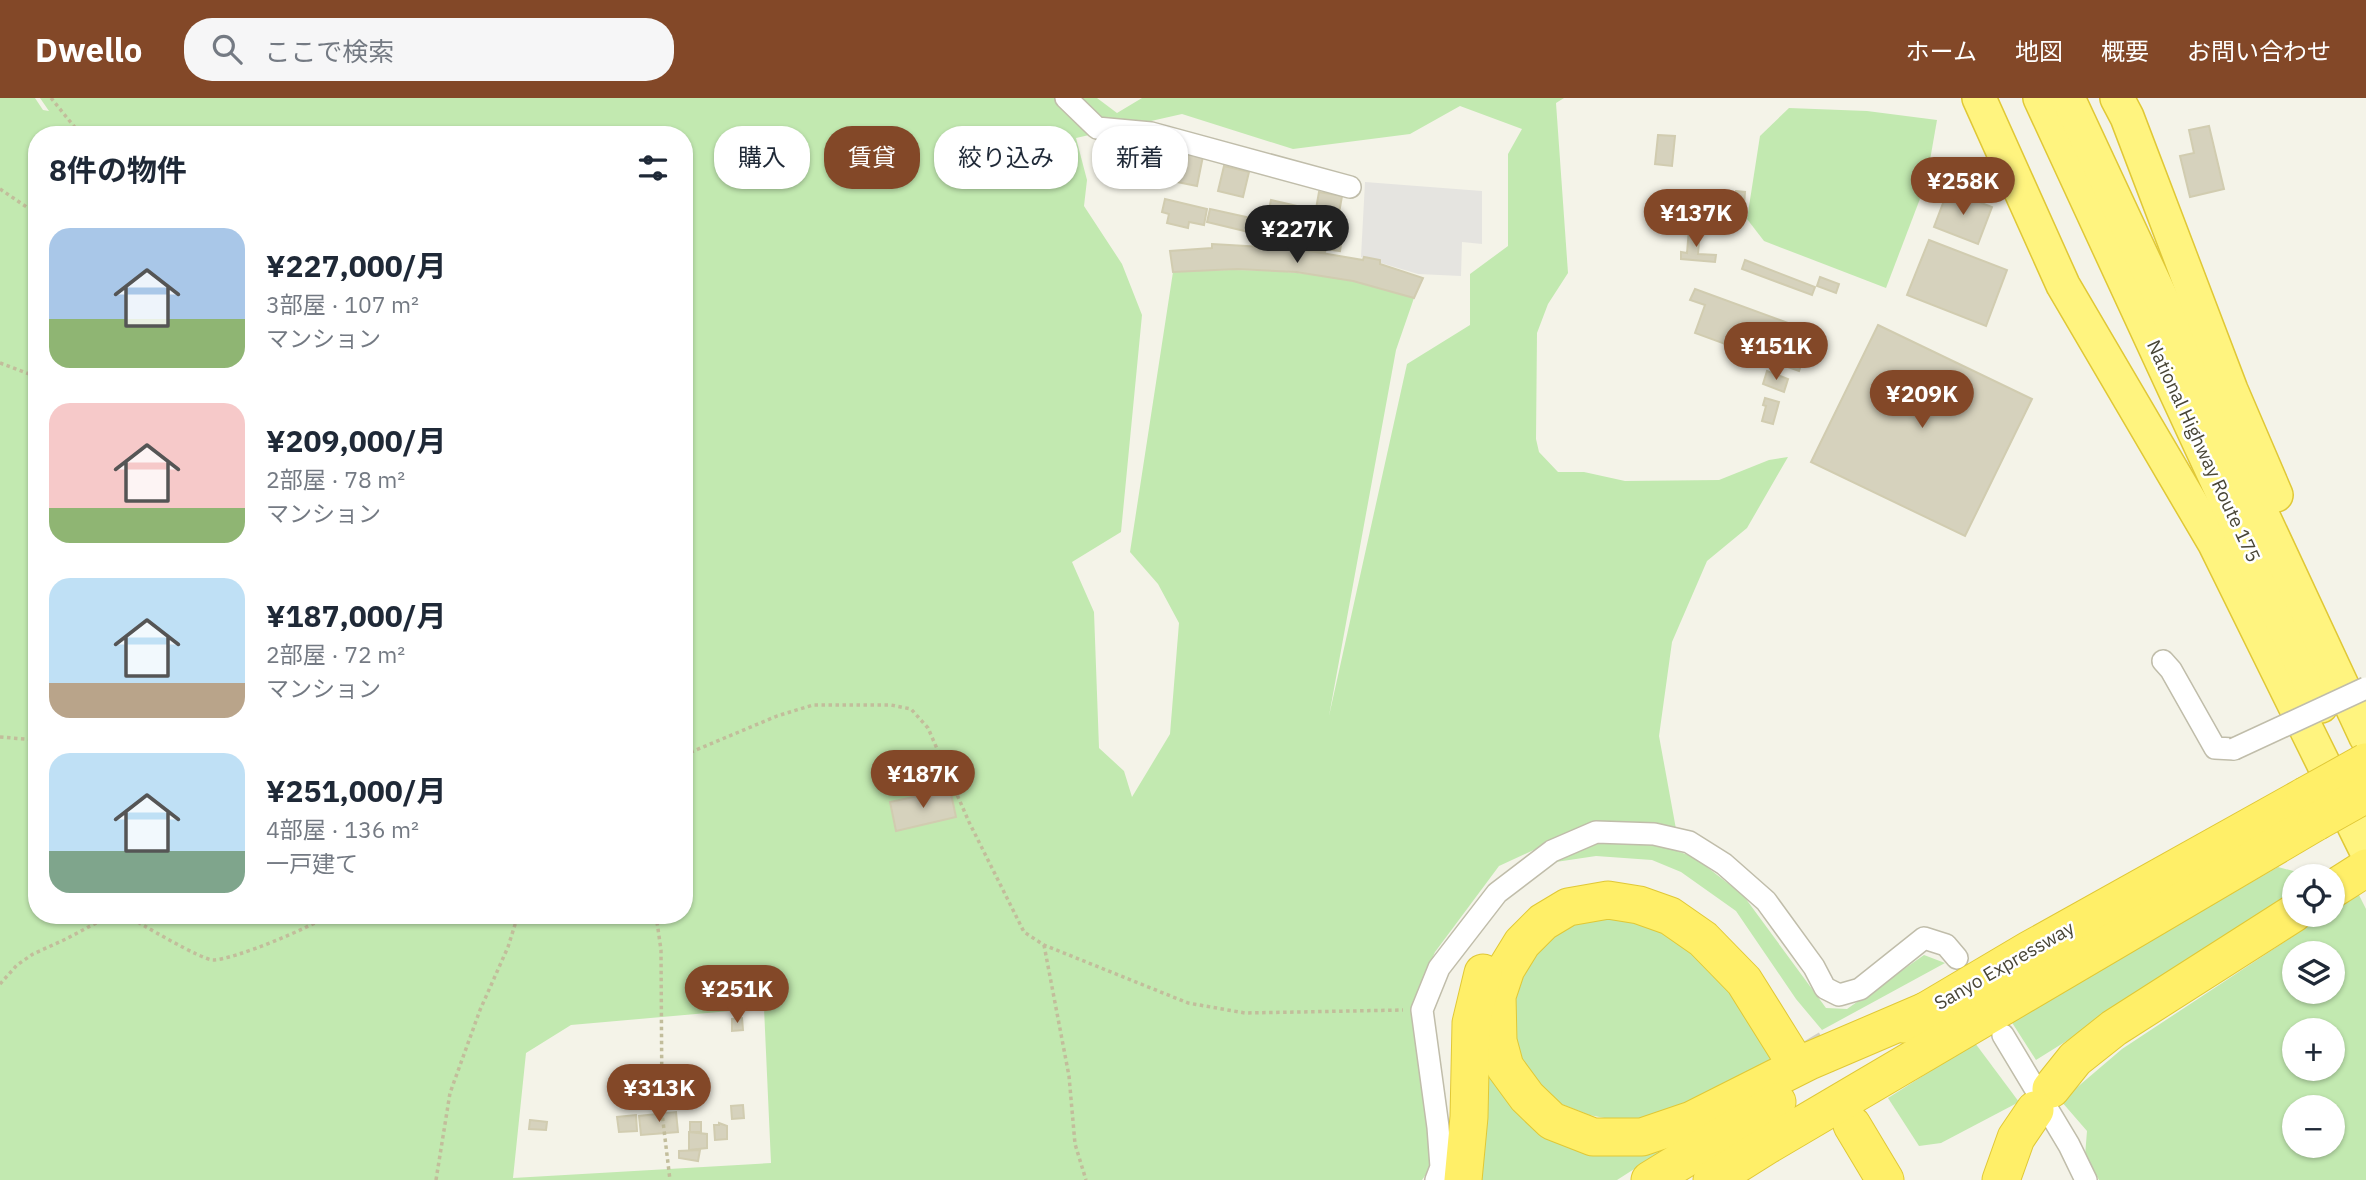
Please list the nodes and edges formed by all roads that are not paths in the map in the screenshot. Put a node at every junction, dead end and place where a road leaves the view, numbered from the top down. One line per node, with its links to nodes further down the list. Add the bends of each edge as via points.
1 (1066, 98): 5 (street, via 1097,128 1152,133)
2 (1979, 98): 14 (highway, via 2063,285 2215,544)
3 (2117, 98): 8 (highway, via 2231,390)
4 (2059, 107): 9 (highway, National Highway Route 175); 12 (highway, National Highway Route 175)
5 (1350, 187)
6 (2163, 661): 7 (street, bridge, via 2215,748 2234,749)
7 (2366, 688)
8 (2366, 708)
9 (2366, 737)
10 (2366, 762): 13 (highway, Sanyo Expressway, bridge)
11 (2366, 794): 13 (highway, Sanyo Expressway, bridge)
12 (2366, 805)
13 (2310, 809): 19 (highway, Sanyo Expressway, via 2029,950); 24 (highway, Sanyo Expressway)
14 (2366, 850)
15 (2366, 868): 16 (highway)
16 (2345, 881)
17 (2282, 921): 27 (highway, via 2114,1028 2075,1059 2017,1138)
18 (1957, 958): 21 (street, via 1945,945 1924,937 1860,989 1839,995 1825,988 1766,901 1724,864 1689,842 1654,834 1597,832 1552,851 1497,893 1439,968 1422,1010 1438,1128 1441,1167)
19 (1926, 1011): 22 (highway, via 1808,1061 1692,1120 1642,1137 1593,1137 1552,1121 1527,1097 1505,1067 1498,1041 1497,996 1506,969 1522,943 1543,922 1568,907 1608,900 1670,916 1703,939 1744,981 1796,1048 1751,964 1709,920 1681,902 1648,886 1598,881 1550,896 1519,918 1493,951 1480,980 1471,1023); 23 (highway, Sanyo Expressway)
20 (2003, 1035): 28 (street)
21 (1436, 1180)
22 (1463, 1180)
23 (1650, 1180)
24 (1712, 1180)
25 (1864, 1180): 26 (highway, via 1844,1130)
26 (1885, 1180)
27 (2001, 1180)
28 (2086, 1180)

